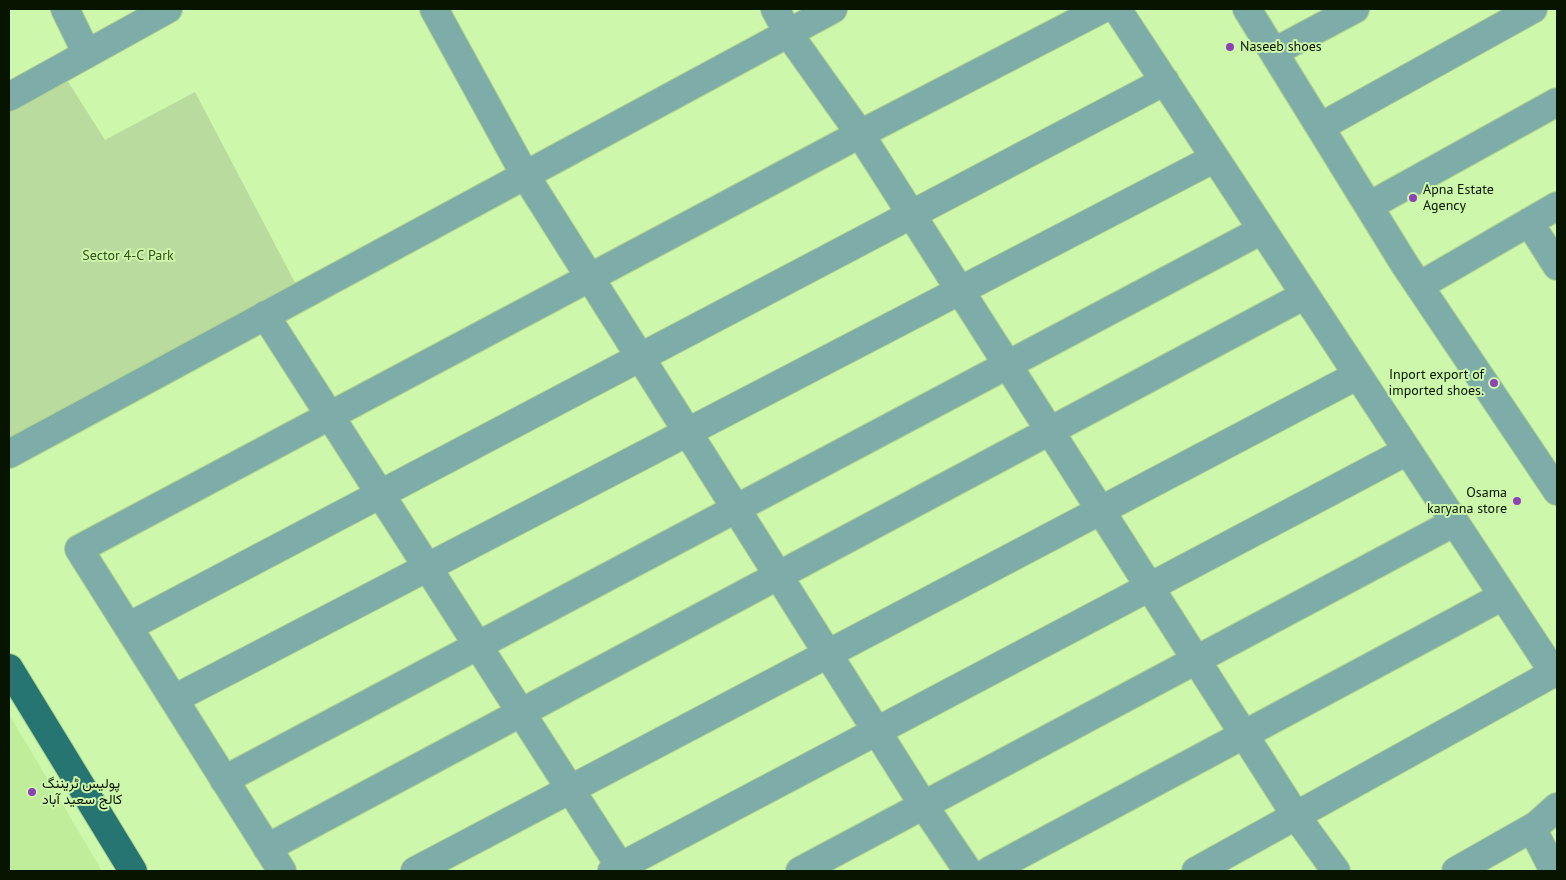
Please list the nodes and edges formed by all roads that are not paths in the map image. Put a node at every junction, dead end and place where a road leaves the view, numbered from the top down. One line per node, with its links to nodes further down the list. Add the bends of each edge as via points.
1 (65, 9): 13 (street)
2 (168, 9): 13 (street)
3 (434, 9): 20 (street)
4 (774, 9): 11 (street)
5 (833, 9): 11 (street)
6 (1102, 9): 18 (street)
7 (1117, 9): 14 (street)
8 (1247, 9): 12 (street)
9 (1355, 9): 12 (street)
10 (1533, 9): 17 (street)
11 (788, 33): 18 (street); 20 (street)
12 (1274, 52): 17 (street)
13 (87, 54): 15 (street)
14 (1164, 81): 19 (street); 23 (street)
15 (9, 97)
16 (1557, 102): 21 (street)
17 (1320, 127): 21 (street)
18 (860, 134): 23 (street); 27 (street)
19 (1215, 158): 25 (street); 29 (street)
20 (525, 175): 27 (street); 31 (street)
21 (1369, 206): 28 (street)
22 (1557, 206): 24 (street)
23 (911, 215): 29 (street); 32 (street)
24 (1529, 222): 26 (street); 28 (street)
25 (1262, 230): 30 (street); 33 (street)
26 (1557, 266)
27 (590, 278): 32 (street); 35 (street)
28 (1419, 286): 40 (street)
29 (960, 291): 33 (street); 37 (street)
30 (1305, 295): 34 (street); 36 (street)
31 (266, 316): 35 (street); 39 (street)
32 (641, 357): 37 (street); 41 (street)
33 (1008, 365): 36 (street); 42 (street)
34 (1358, 375): 38 (street); 43 (street)
35 (330, 416): 41 (street); 49 (street, via 79,549)
36 (1050, 431): 43 (street); 46 (street)
37 (688, 432): 42 (street); 45 (street)
38 (1408, 451): 44 (street); 47 (street)
39 (9, 454)
40 (1557, 492)
41 (381, 494): 45 (street); 49 (street)
42 (736, 509): 46 (street); 50 (street)
43 (1100, 510): 47 (street); 51 (street)
44 (1455, 522): 48 (street); 52 (street)
45 (428, 567): 50 (street); 55 (street)
46 (779, 575): 51 (street); 56 (street)
47 (1149, 587): 52 (street); 57 (street)
48 (1503, 596): 54 (street); 58 (street)
49 (128, 627): 55 (street)
50 (478, 646): 56 (street); 59 (street)
51 (828, 654): 57 (street); 60 (street)
52 (1196, 660): 58 (street); 61 (street)
53 (9, 668): 67 (main road)
54 (1556, 672): 63 (street)
55 (174, 699): 59 (street)
56 (521, 713): 60 (street); 65 (street)
57 (877, 731): 61 (street); 66 (street)
58 (1244, 734): 63 (street); 72 (street)
59 (224, 780): 65 (street)
60 (571, 789): 66 (street); 69 (street)
61 (924, 806): 70 (street); 71 (street)
62 (1557, 807): 64 (street)
63 (1296, 816): 73 (street); 74 (street)
64 (1532, 828): 75 (street); 76 (street)
65 (267, 848): 68 (street)
66 (619, 870)
67 (132, 871)
68 (282, 871)
69 (415, 871)
70 (800, 871)
71 (968, 871)
72 (989, 871)
73 (1196, 871)
74 (1336, 871)
75 (1456, 871)
76 (1554, 871)

